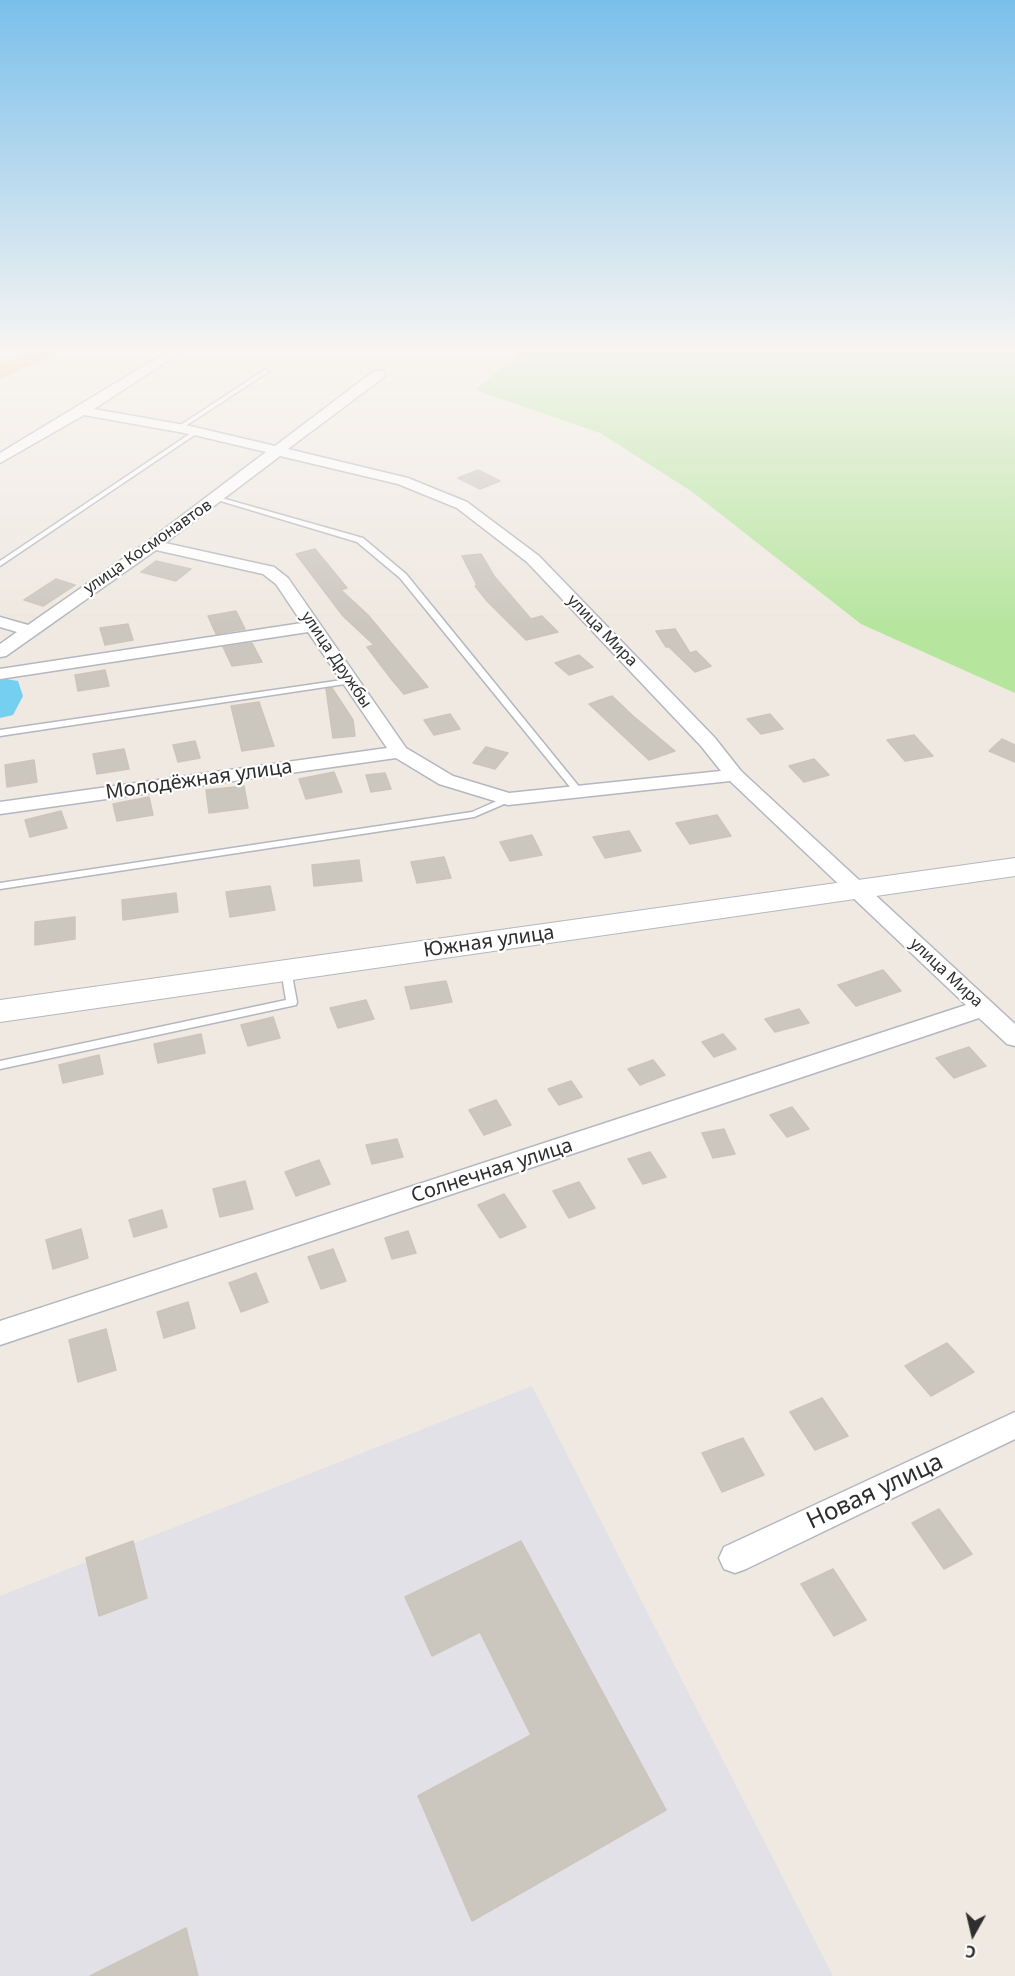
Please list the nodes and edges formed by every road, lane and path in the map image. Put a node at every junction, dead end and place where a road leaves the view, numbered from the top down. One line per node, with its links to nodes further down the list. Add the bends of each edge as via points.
1 (29, 442): 6 (street)
2 (170, 442): 9 (lane)
3 (238, 442): 5 (street, улица Мира)
4 (291, 442): 5 (street, улица Космонавтов)
5 (278, 452): 7 (street, улица Космонавтов); 18 (street, улица Мира, via 403,481 462,505 533,559 708,742)
6 (0, 459)
7 (216, 498): 8 (street, улица Космонавтов); 19 (lane, via 360,540 403,576)
8 (153, 545): 11 (street, улица Дружбы, via 268,570 282,581); 12 (street, улица Космонавтов)
9 (0, 564)
10 (0, 622): 12 (street)
11 (313, 626): 14 (street); 15 (street, улица Дружбы)
12 (28, 630): 13 (street, улица Космонавтов)
13 (0, 652)
14 (0, 674)
15 (349, 681): 16 (lane); 17 (street, улица Дружбы)
16 (0, 733)
17 (399, 752): 20 (street, улица Дружбы, via 446,780); 21 (street, Молодёжная улица)
18 (734, 775): 19 (street); 24 (street, улица Мира)
19 (578, 791): 20 (street)
20 (508, 799): 23 (lane, via 474,814)
21 (0, 808)
22 (1015, 867): 24 (main road, Южная улица)
23 (0, 886)
24 (859, 891): 25 (main road, Южная улица); 26 (street, улица Мира)
25 (286, 970): 27 (main road, Южная улица); 29 (lane, via 292,1002)
26 (984, 1008): 28 (street, улица Мира); 30 (street, Солнечная улица)
27 (0, 1011)
28 (1015, 1038)
29 (0, 1065)
30 (0, 1333)
31 (1015, 1425): 32 (street, Новая улица)
32 (735, 1558)

